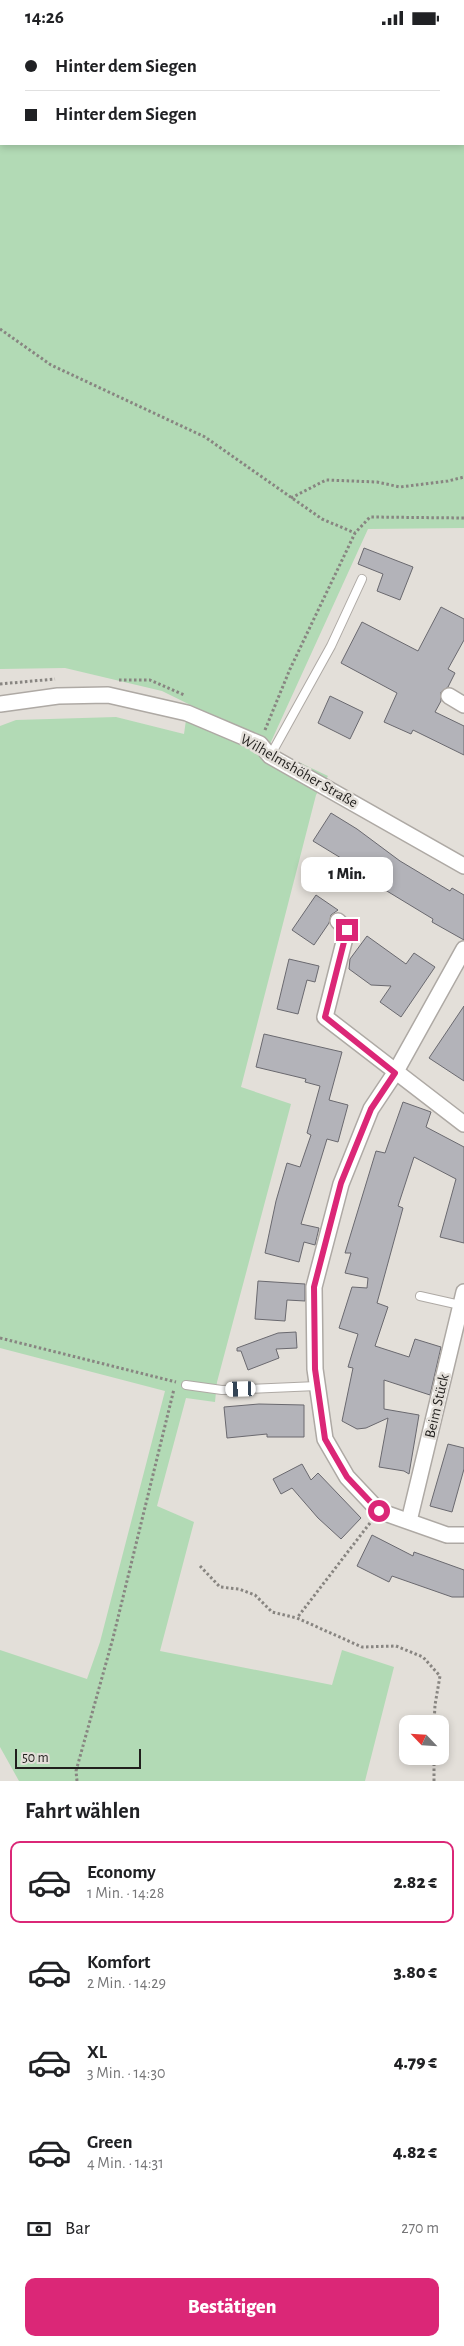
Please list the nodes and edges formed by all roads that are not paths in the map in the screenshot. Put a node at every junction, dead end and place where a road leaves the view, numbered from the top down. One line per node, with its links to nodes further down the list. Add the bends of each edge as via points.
1 (362, 579): 5 (lane, via 331,646)
2 (449, 696): 3 (street)
3 (464, 705)
4 (2, 706): 5 (street, Wilhelmshöher Straße, via 58,696 108,695 187,713 260,744)
5 (270, 755): 6 (street, Wilhelmshöher Straße)
6 (464, 866)
7 (338, 921): 9 (street, via 347,930 325,1017)
8 (464, 949): 9 (street)
9 (395, 1073): 10 (street); 14 (street, via 371,1109 341,1183 314,1287)
10 (464, 1124)
11 (420, 1296): 12 (lane)
12 (462, 1299): 15 (street, Beim Stück)
13 (186, 1385): 14 (lane, via 222,1390)
14 (317, 1386): 15 (street, via 325,1439 347,1477 379,1511)
15 (409, 1521): 16 (street, via 447,1535)
16 (464, 1535)

